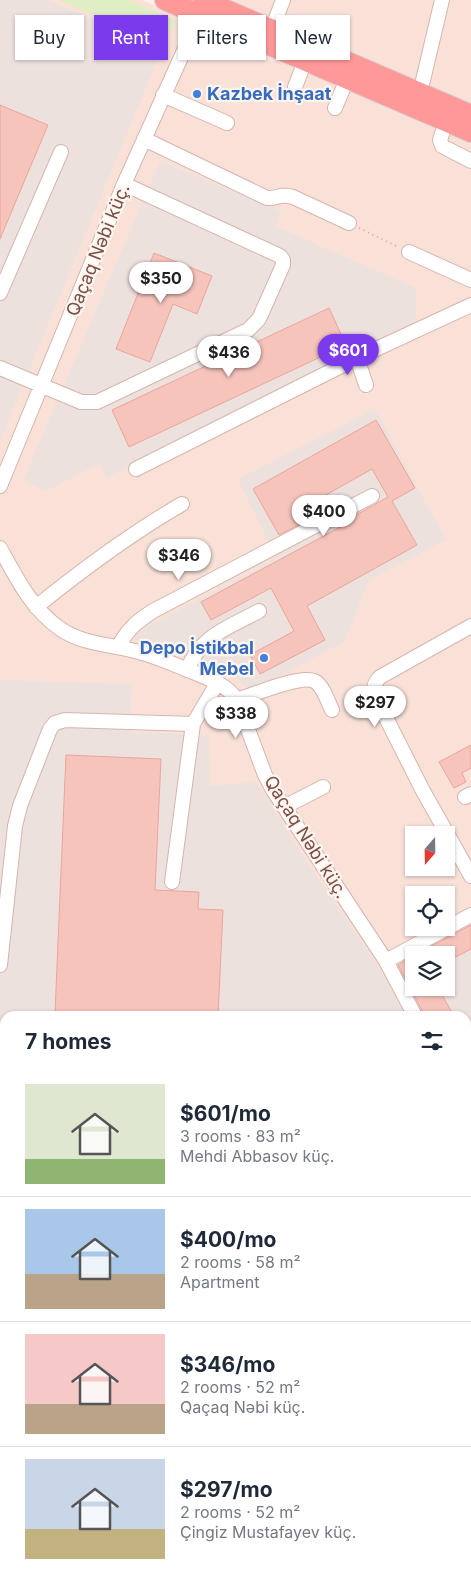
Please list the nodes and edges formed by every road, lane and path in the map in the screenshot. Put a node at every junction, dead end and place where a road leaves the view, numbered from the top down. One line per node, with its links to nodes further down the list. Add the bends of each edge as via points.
1 (165, 0): 4 (highway)
2 (283, 0): 5 (street)
3 (442, 0): 9 (street)
4 (201, 7): 5 (highway); 6 (highway); 10 (street, Qaçaq Nəbi küç.)
5 (272, 29): 9 (highway)
6 (305, 61): 7 (highway); 8 (street)
7 (347, 79): 11 (street); 13 (highway)
8 (295, 87)
9 (420, 93): 12 (highway)
10 (163, 95): 14 (street); 16 (street, Qaçaq Nəbi küç.)
11 (335, 108)
12 (471, 115)
13 (446, 122): 15 (highway); 18 (street, via 440,140 442,146)
14 (227, 123)
15 (471, 132)
16 (144, 139): 19 (street, Qaçaq Nəbi küç.); 20 (street, via 267,198 284,194)
17 (61, 152): 23 (street)
18 (471, 161)
19 (124, 184): 28 (street, Qaçaq Nəbi küç.); 28 (street, via 280,256 283,265 259,319 248,330 97,402 82,402)
20 (349, 223): 21 (path)
21 (409, 252): 22 (street)
22 (471, 280)
23 (0, 293)
24 (471, 305): 25 (street)
25 (357, 358): 27 (street); 29 (street)
26 (0, 368): 28 (street)
27 (366, 385)
28 (42, 387): 30 (street, Qaçaq Nəbi küç.)
29 (136, 470)
30 (0, 486)
31 (372, 496): 37 (street, via 153,611 136,622)
32 (182, 504): 34 (street, via 122,542)
33 (0, 548): 34 (street, Qaçaq Nəbi küç.)
34 (36, 607): 37 (street, Qaçaq Nəbi küç., via 47,619 85,642)
35 (259, 611): 38 (street, via 208,638 191,659)
36 (471, 626): 45 (street, via 380,677 373,689)
37 (118, 647): 38 (street, Qaçaq Nəbi küç., via 154,656)
38 (187, 670): 39 (street, Qaçaq Nəbi küç.)
39 (218, 682): 40 (street, Qaçaq Nəbi küç.); 42 (street)
40 (237, 700): 41 (street, via 294,681 311,680 320,686); 44 (street, Qaçaq Nəbi küç., via 265,775)
41 (332, 710)
42 (193, 724): 46 (street); 49 (street, via 65,720 55,723 50,729 15,826)
43 (323, 787): 44 (street)
44 (284, 807): 48 (street, Qaçaq Nəbi küç.)
45 (471, 876)
46 (172, 882)
47 (471, 915): 48 (street)
48 (386, 961): 50 (street, Qaçaq Nəbi küç.)
49 (0, 965)
50 (412, 1011)

